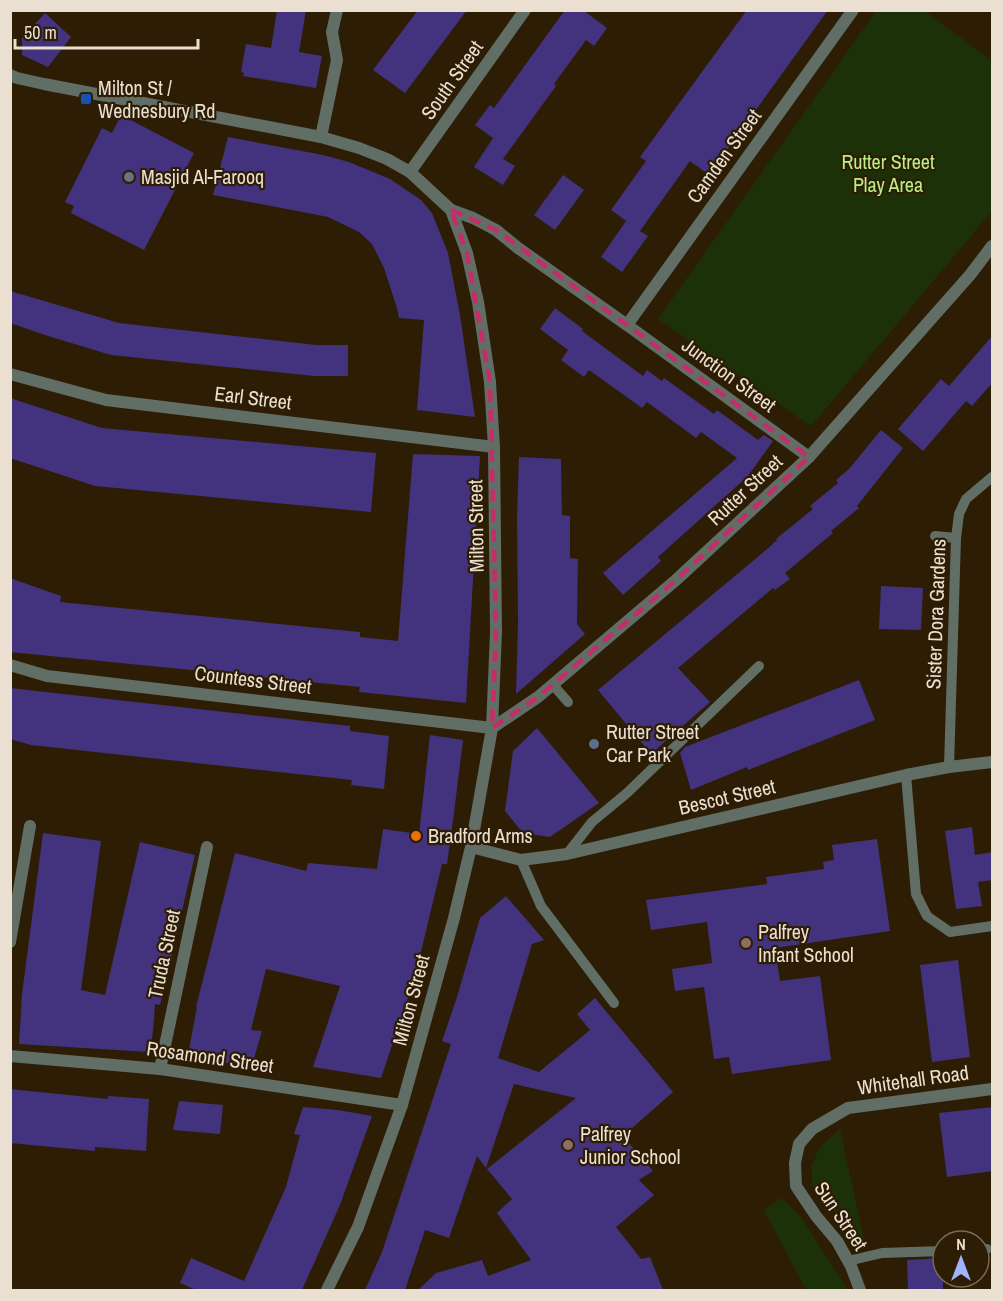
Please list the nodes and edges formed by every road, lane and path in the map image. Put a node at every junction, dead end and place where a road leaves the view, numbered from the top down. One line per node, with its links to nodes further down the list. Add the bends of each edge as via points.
1 (337, 10): 5 (street, via 332,32 337,60)
2 (525, 10): 6 (street, South Street)
3 (853, 10): 9 (street, Camden Street)
4 (10, 75): 5 (street, Milton Street)
5 (321, 137): 6 (street, Milton Street, via 387,159)
6 (410, 172): 7 (street, Milton Street)
7 (451, 210): 9 (street, Junction Street, via 495,230); 11 (street, Milton Street, via 467,254 478,303 490,382)
8 (993, 246): 12 (street, Rutter Street)
9 (627, 325): 12 (street, Junction Street)
10 (10, 374): 11 (street, Earl Street, via 106,400)
11 (494, 447): 20 (street, Milton Street, via 496,633)
12 (808, 457): 18 (street, Rutter Street, via 676,580)
13 (993, 477): 15 (lane, Sister Dora Gardens, via 966,499 959,514)
14 (935, 536): 15 (lane)
15 (956, 538): 22 (lane, Sister Dora Gardens)
16 (10, 665): 20 (street, Countess Street, via 47,676)
17 (759, 666): 27 (lane, via 633,781)
18 (553, 685): 19 (lane); 20 (street, Rutter Street)
19 (568, 702)
20 (492, 728): 25 (street, Milton Street)
21 (993, 762): 22 (street, Bescot Street)
22 (949, 767): 23 (street, Bescot Street)
23 (906, 776): 27 (street, Bescot Street); 29 (lane, via 916,894 927,916 950,932)
24 (30, 826): 30 (street)
25 (471, 846): 28 (street, Bescot Street); 35 (street, Milton Street)
26 (207, 847): 33 (street, Truda Street)
27 (567, 854): 28 (street, Bescot Street)
28 (521, 860): 31 (lane, via 541,906)
29 (993, 926)
30 (10, 942)
31 (614, 1002)
32 (10, 1056): 33 (street, Rosamond Street)
33 (160, 1069): 35 (street, Rosamond Street)
34 (993, 1089): 36 (street, Whitehall Road, via 848,1108 812,1129 799,1144)
35 (402, 1105): 39 (street, Milton Street, via 358,1227)
36 (795, 1163): 38 (street, Sun Street, via 796,1185)
37 (931, 1251): 38 (lane, via 882,1253)
38 (848, 1261): 40 (street, Sun Street)
39 (327, 1290)
40 (860, 1290)

